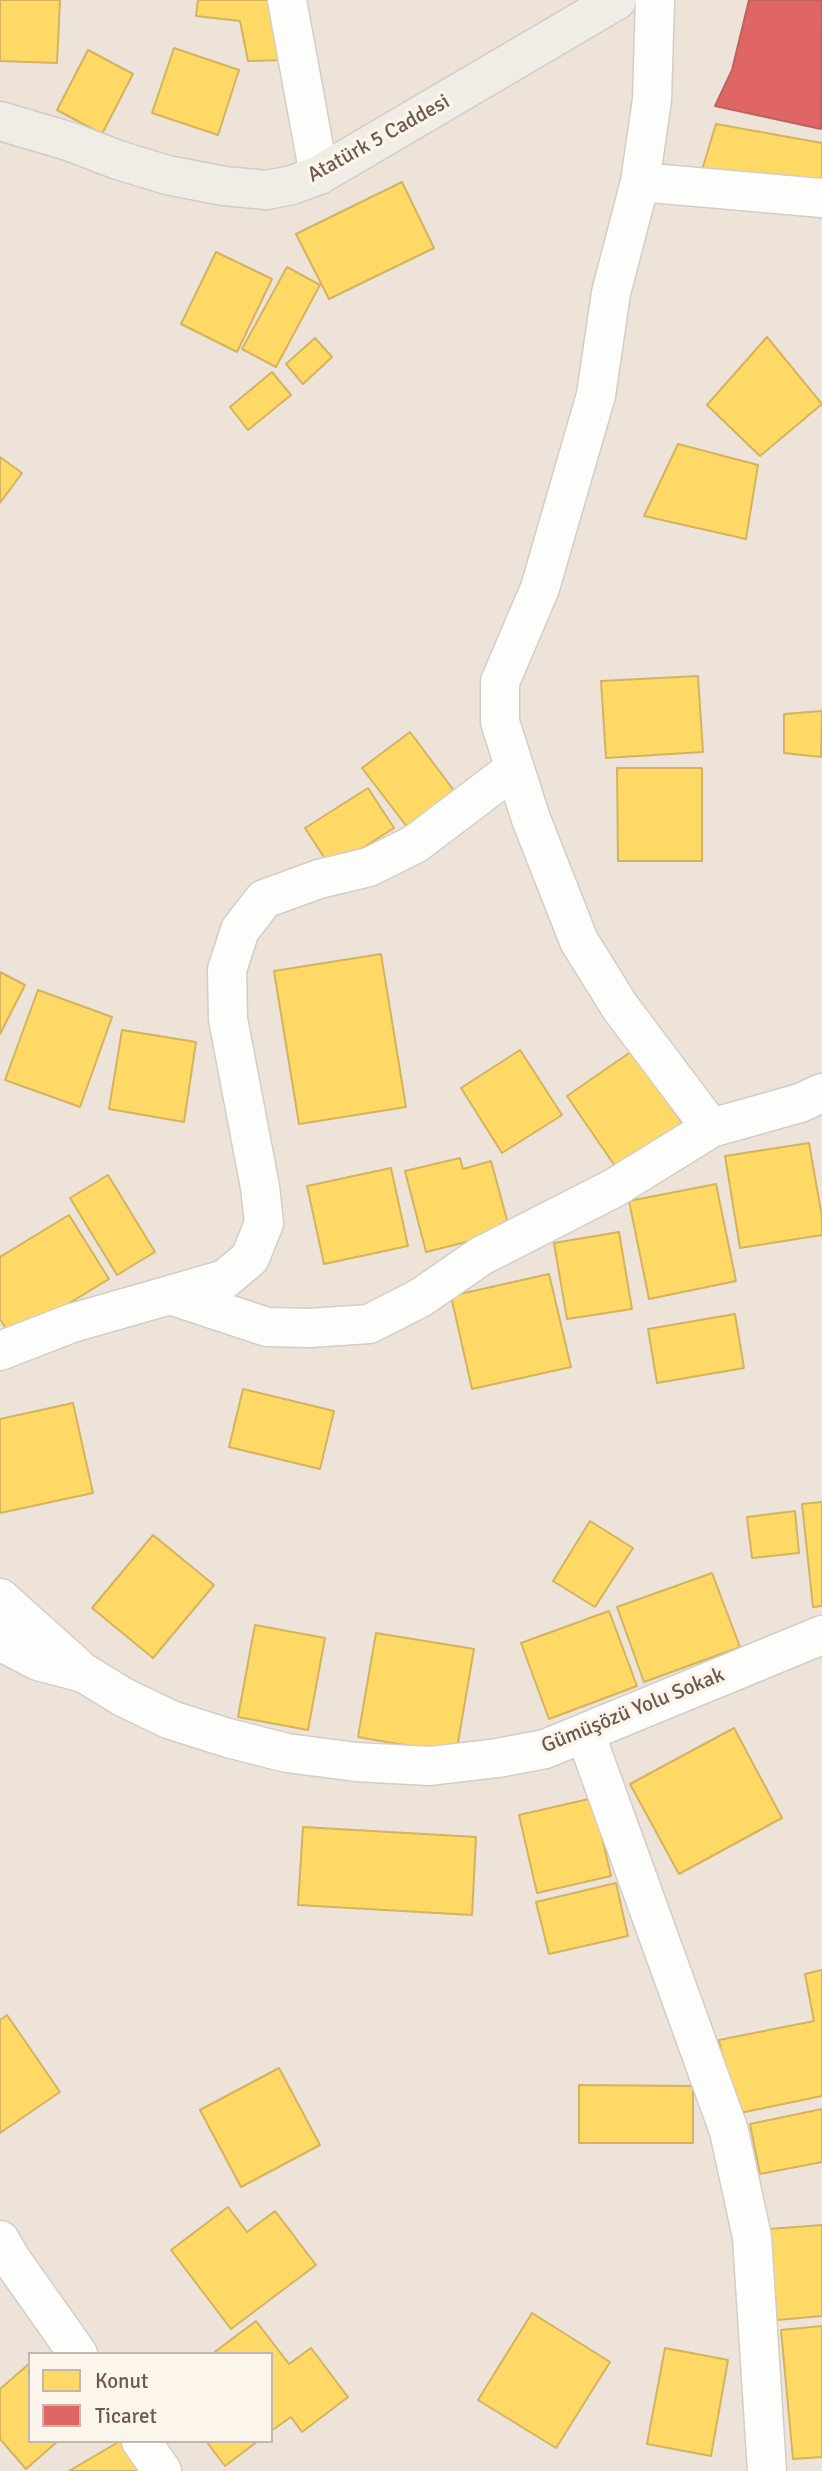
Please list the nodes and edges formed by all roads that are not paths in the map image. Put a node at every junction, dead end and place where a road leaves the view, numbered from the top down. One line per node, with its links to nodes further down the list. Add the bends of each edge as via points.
1 (287, 0): 5 (street)
2 (617, 0): 5 (main road, Atatürk 5 Caddesi)
3 (655, 0): 6 (street, via 652,100)
4 (0, 121): 5 (main road, Atatürk 5 Caddesi, via 167,175 224,186 267,190)
5 (319, 175)
6 (640, 182): 7 (street); 8 (street, via 611,293 596,396 540,588 499,682 500,722)
7 (822, 198)
8 (514, 769): 10 (street, via 579,941 620,1007); 11 (street, via 415,844 369,867 264,899 240,930 227,970 228,1020 264,1223 250,1258 225,1279)
9 (822, 1093): 10 (street)
10 (711, 1128): 11 (street, via 614,1188 481,1256 421,1298 369,1324 267,1326)
11 (170, 1295): 12 (street, via 72,1323)
12 (0, 1351)
13 (0, 1598): 16 (street)
14 (822, 1635): 17 (street, Gümüşözü Yolu Sokak)
15 (0, 1641): 16 (street, Gümüşözü Yolu Sokak, via 38,1661)
16 (84, 1673): 17 (street, Gümüşözü Yolu Sokak, via 171,1720 287,1752 356,1762 430,1766 498,1758 545,1749)
17 (585, 1733): 22 (street, via 729,2131 752,2237)
18 (4, 2257): 19 (street)
19 (76, 2352)
20 (142, 2443): 21 (street)
21 (162, 2471)
22 (767, 2471)

